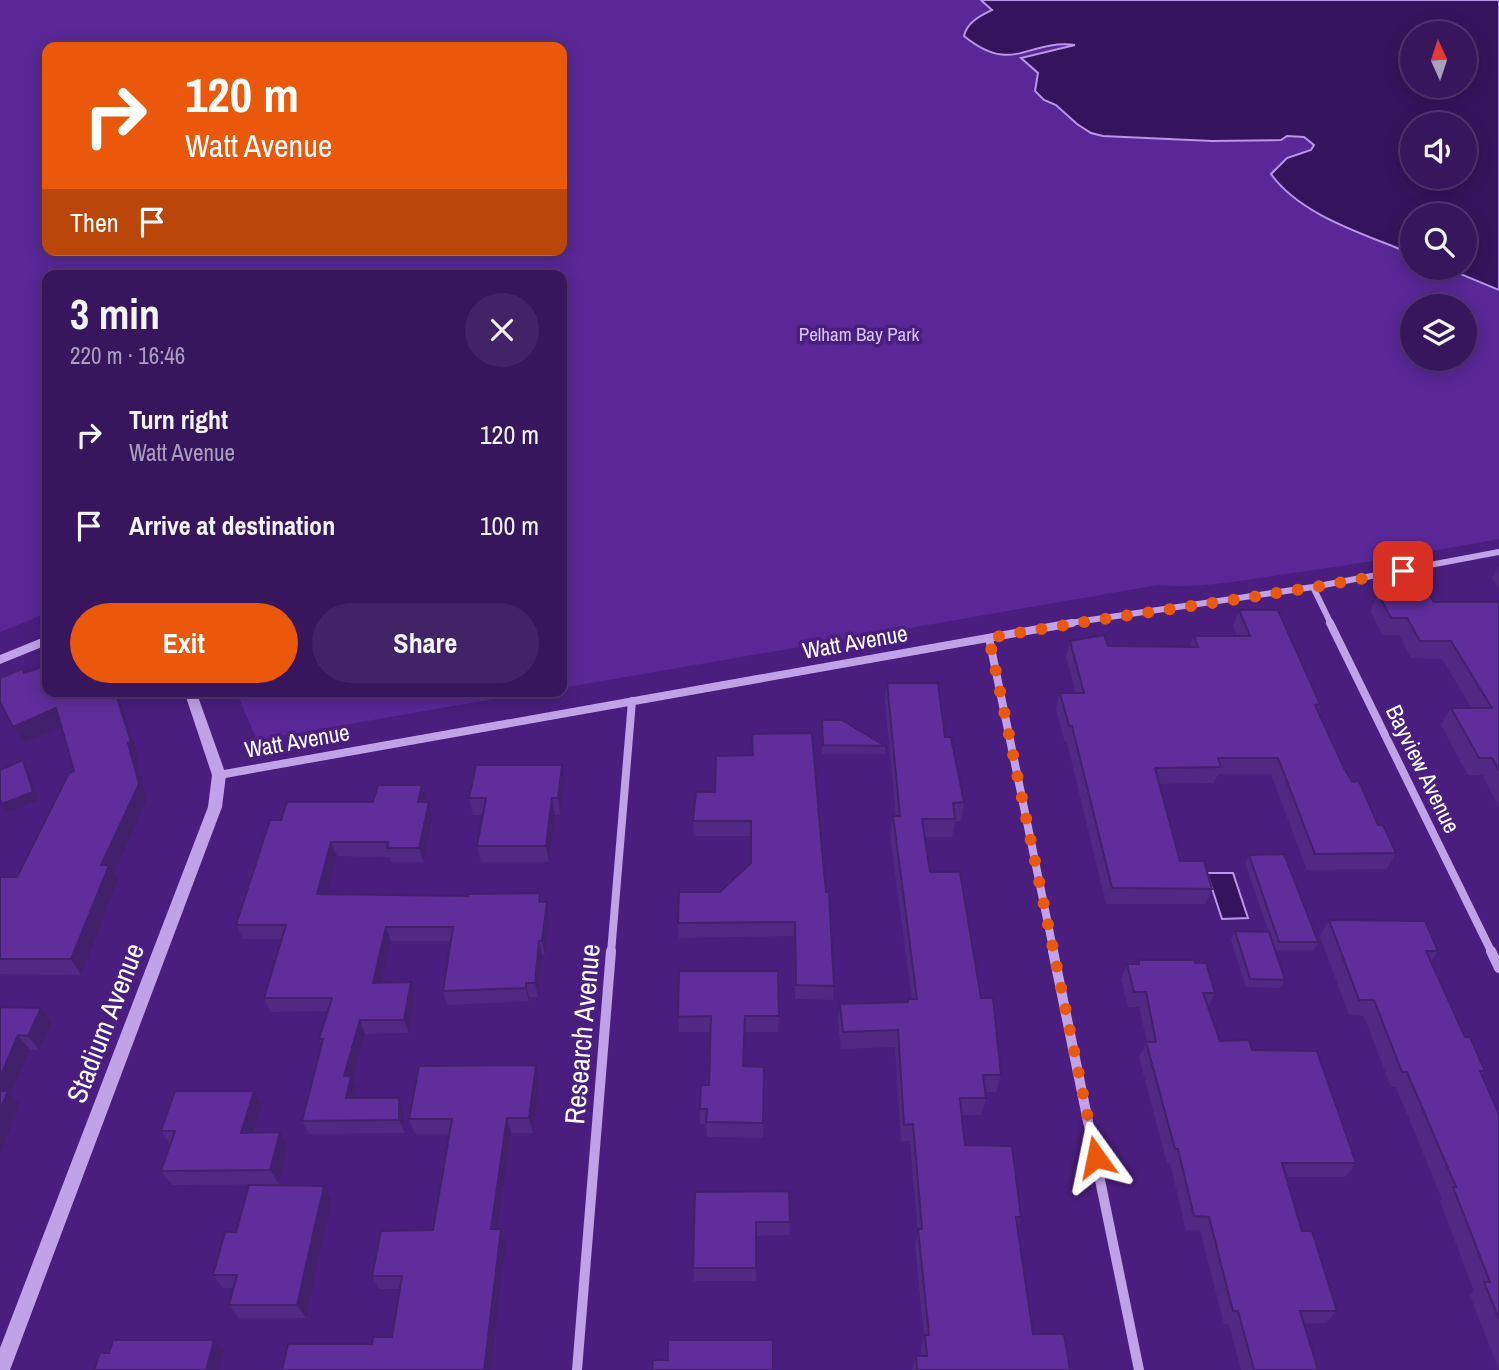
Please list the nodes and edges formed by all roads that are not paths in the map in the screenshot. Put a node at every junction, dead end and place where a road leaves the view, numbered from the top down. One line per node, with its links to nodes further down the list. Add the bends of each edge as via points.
1 (1499, 552): 2 (street, Watt Avenue)
2 (1313, 587): 3 (street, Watt Avenue); 9 (street, Bayview Avenue)
3 (989, 638): 7 (street, Watt Avenue); 12 (street)
4 (42, 642): 5 (street)
5 (0, 660)
6 (192, 697): 8 (street, Stadium Avenue)
7 (632, 701): 8 (street, Watt Avenue); 11 (street, Research Avenue)
8 (219, 775): 10 (street, Stadium Avenue, via 215,807)
9 (1499, 968)
10 (1, 1370)
11 (577, 1370)
12 (1139, 1370)

